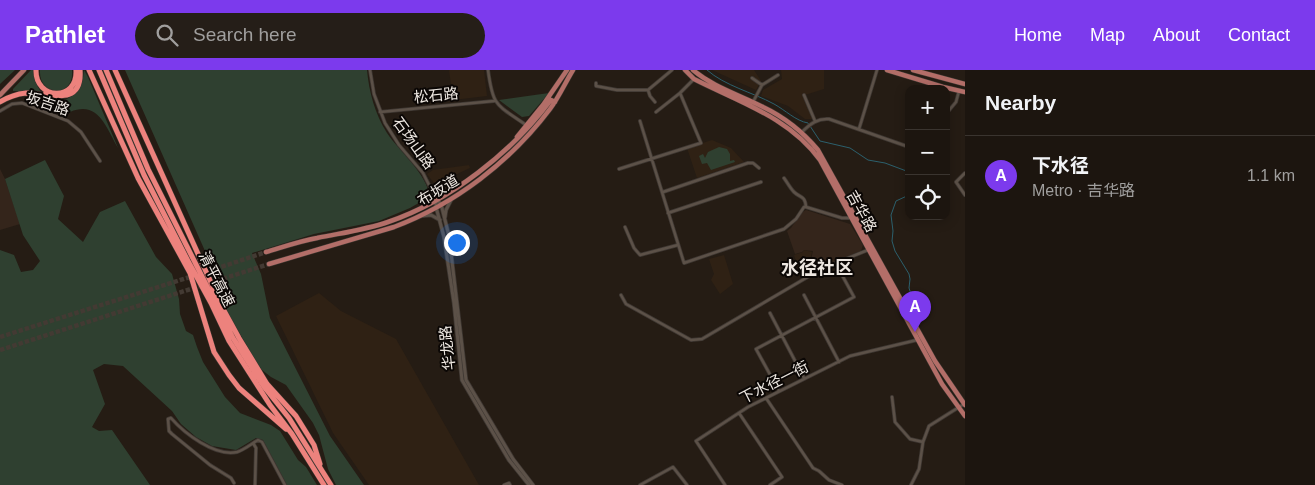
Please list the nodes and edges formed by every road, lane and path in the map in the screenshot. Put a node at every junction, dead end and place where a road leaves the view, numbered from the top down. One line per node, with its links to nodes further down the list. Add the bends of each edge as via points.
1 (24, 70): 28 (main road)
2 (36, 70): 3 (highway, via 42,88 59,93 72,86)
3 (76, 70)
4 (80, 70): 32 (highway, via 75,89 68,94 57,97 23,94)
5 (89, 70): 85 (highway, via 138,178 190,273 214,352 239,388)
6 (99, 70): 85 (highway, 清平高速, via 144,176 228,341)
7 (106, 70): 88 (highway, 清平高速, via 148,169 233,338 265,388 290,418)
8 (115, 70): 88 (highway, via 222,307 264,378 311,440)
9 (370, 70): 37 (street, 石场山路)
10 (488, 70): 30 (street)
11 (573, 70): 31 (main road, 布坂道)
12 (672, 70): 25 (street)
13 (685, 70): 21 (main road, 吉华路)
14 (694, 70): 34 (main road, 吉华路)
15 (877, 70): 42 (street)
16 (887, 70): 26 (main road)
17 (913, 70): 24 (main road)
18 (566, 72): 41 (main road)
19 (778, 75): 23 (street)
20 (752, 78): 23 (street)
21 (694, 79): 27 (street); 43 (main road, 吉华路)
22 (596, 83): 25 (street, via 596,86 617,90)
23 (762, 84): 34 (street)
24 (965, 84)
25 (648, 90): 33 (street)
26 (962, 91): 35 (street)
27 (680, 93): 38 (street); 46 (street, via 701,143)
28 (0, 95)
29 (804, 95): 40 (street)
30 (494, 100): 37 (street, 松石路); 41 (street)
31 (553, 101): 44 (main road, 布坂道); 55 (main road, 布坂道, via 534,129 505,160)
32 (0, 102)
33 (655, 102)
34 (753, 102): 43 (main road, 吉华路)
35 (950, 109)
36 (0, 111): 47 (street, 坂吉路, via 22,103 68,121 81,132)
37 (380, 112): 56 (street, 石场山路, via 394,137 423,173)
38 (656, 112)
39 (640, 121): 46 (street)
40 (815, 122): 42 (street, via 829,119); 43 (street)
41 (526, 125): 44 (main road)
42 (859, 129): 45 (street)
43 (802, 132): 61 (main road, 吉华路)
44 (516, 139): 56 (main road, 布坂道, via 483,168)
45 (905, 146)
46 (652, 158): 49 (street); 53 (street)
47 (100, 161)
48 (759, 168): 53 (street, via 748,163)
49 (619, 169)
50 (965, 173): 54 (street, via 956,182)
51 (784, 178): 58 (street, via 795,193 802,196)
52 (761, 182): 59 (street)
53 (663, 192): 59 (street)
54 (965, 195)
55 (452, 197): 57 (main road, 布坂道); 63 (street)
56 (436, 199): 57 (street); 67 (main road, 布坂道, via 386,223)
57 (438, 205): 60 (main road, 布坂道); 62 (street, 华龙路); 63 (street, 华龙路)
58 (806, 207): 61 (street); 65 (street, via 784,229 684,263)
59 (668, 213): 65 (street)
60 (420, 216): 62 (street); 68 (main road, 布坂道, via 394,227)
61 (855, 219): 66 (main road, 吉华路); 81 (main road, 吉华路, via 935,361)
62 (440, 220): 96 (street, 华龙路, via 454,303 462,380 510,460)
63 (445, 220): 97 (street, 华龙路, via 466,380 513,459)
64 (625, 227): 65 (street, via 640,255)
65 (678, 245)
66 (870, 250): 71 (street, via 823,268 702,339 691,340 626,304); 75 (main road, 吉华路)
67 (266, 252)
68 (270, 264)
69 (842, 275): 73 (street, via 854,297)
70 (804, 295): 73 (street)
71 (621, 296)
72 (770, 313): 74 (street)
73 (816, 318): 74 (street); 76 (street)
74 (782, 336): 77 (street); 78 (street, via 756,349)
75 (918, 339): 76 (street, 下水径一街, via 850,356); 82 (main road, 吉华路)
76 (839, 362): 77 (street, 下水径一街)
77 (804, 378): 78 (street, 下水径一街)
78 (779, 391): 80 (street, 下水径一街)
79 (892, 397): 86 (street, via 895,422 910,439)
80 (766, 398): 83 (street, 下水径一街); 102 (street, via 813,468)
81 (965, 405): 82 (street)
82 (958, 408): 84 (main road, 吉华路); 86 (street, via 928,426)
83 (739, 413): 100 (street, 下水径一街, via 696,441); 101 (street, via 782,477)
84 (965, 416)
85 (292, 434): 92 (highway, 清平高速)
86 (923, 442): 103 (street)
87 (253, 443): 89 (street, via 238,452 227,453 202,444 171,418 168,419 172,434); 90 (street, via 256,448); 91 (street, via 262,442)
88 (320, 467): 93 (highway, 清平高速)
89 (234, 483)
90 (255, 485)
91 (284, 485)
92 (324, 485)
93 (331, 485)
94 (504, 485): 95 (street)
95 (510, 485)
96 (529, 485)
97 (533, 485)
98 (640, 485): 99 (street, via 670,467)
99 (687, 485)
100 (725, 485)
101 (770, 485)
102 (842, 485)
103 (911, 485)

